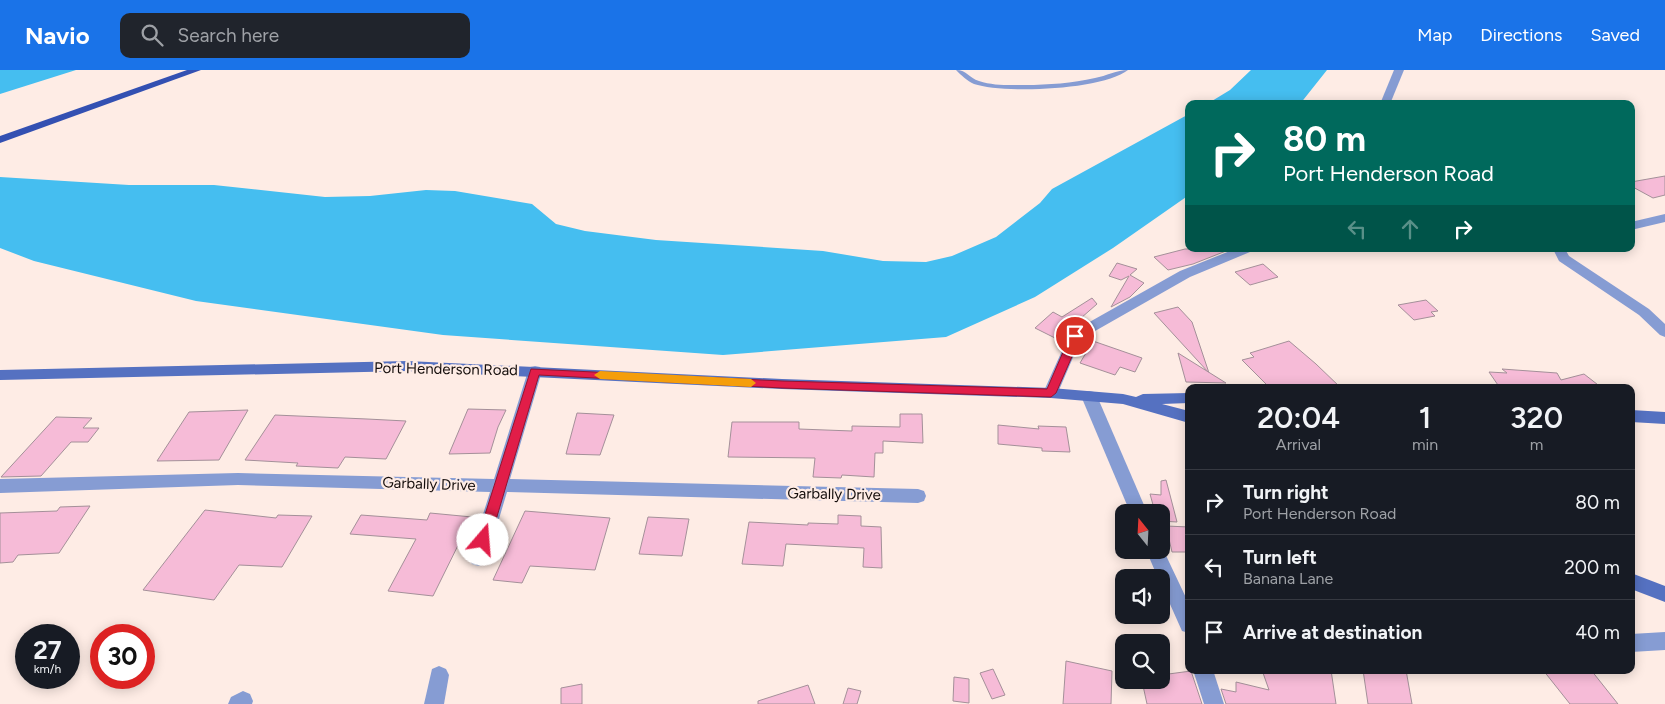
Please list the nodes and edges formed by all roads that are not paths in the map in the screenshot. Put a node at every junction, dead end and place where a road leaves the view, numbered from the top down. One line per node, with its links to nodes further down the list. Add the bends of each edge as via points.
1 (196, 70): 6 (main road)
2 (960, 70): 3 (lane, via 975,82 1009,88 1096,81)
3 (1125, 70)
4 (1399, 70): 5 (street)
5 (1387, 100)
6 (1, 140)
7 (1665, 218): 8 (street)
8 (1635, 225)
9 (1238, 252): 14 (street, via 1185,274 1075,336)
10 (1561, 252): 11 (street, via 1564,258 1644,312)
11 (1665, 332)
12 (535, 371): 13 (street, Port Henderson Road, via 408,366); 14 (street, Port Henderson Road); 22 (street)
13 (0, 375)
14 (1051, 393): 15 (street, Port Henderson Road)
15 (1089, 396): 17 (street, Port Henderson Road); 24 (street)
16 (1185, 398): 17 (street)
17 (1123, 399): 18 (street, Port Henderson Road)
18 (1185, 416)
19 (1635, 416): 20 (street)
20 (1665, 418)
21 (0, 486): 22 (street, Garbally Drive, via 238,479)
22 (501, 486): 23 (street, Garbally Drive); 25 (street)
23 (918, 496)
24 (1136, 504)
25 (478, 559)
26 (1159, 559): 29 (street)
27 (1635, 583): 28 (street)
28 (1665, 594)
29 (1185, 615)
30 (1665, 641): 31 (street)
31 (1635, 643)
32 (1204, 674): 35 (street)
33 (439, 675): 34 (street)
34 (434, 704)
35 (1214, 704)

